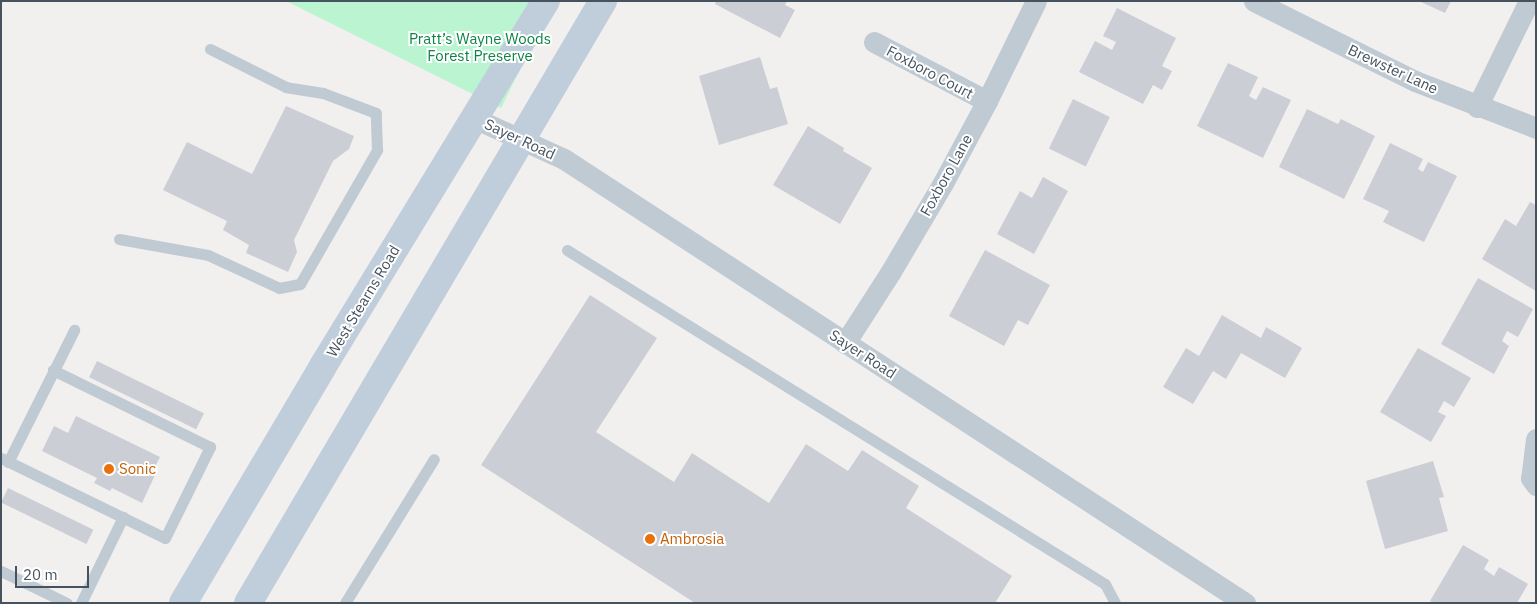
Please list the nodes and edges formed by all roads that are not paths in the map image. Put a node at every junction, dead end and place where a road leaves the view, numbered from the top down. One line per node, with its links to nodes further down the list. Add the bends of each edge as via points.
1 (546, 1): 10 (main road, West Stearns Road)
2 (602, 1): 12 (main road)
3 (1036, 1): 8 (street, Foxboro Lane)
4 (1254, 1): 9 (street, Brewster Lane, via 1415,81)
5 (1528, 1): 9 (street)
6 (874, 42): 8 (street, Foxboro Court)
7 (210, 48): 13 (lane, via 286,87 324,93 376,113 377,150 300,284 279,288 208,255)
8 (987, 101): 16 (street, Foxboro Lane, via 925,214)
9 (1477, 107): 11 (street, Brewster Lane)
10 (474, 118): 12 (street, Sayer Road); 26 (main road, West Stearns Road)
11 (1536, 128)
12 (521, 138): 16 (street, Sayer Road, via 564,159); 27 (main road)
13 (119, 239)
14 (567, 250): 29 (lane, via 1105,584)
15 (74, 330): 17 (lane)
16 (845, 343): 30 (street, Sayer Road)
17 (53, 370): 20 (lane); 22 (lane, via 210,446 165,538)
18 (1536, 439): 21 (street)
19 (434, 458): 28 (lane)
20 (5, 460): 22 (lane)
21 (1533, 482)
22 (122, 517): 25 (lane)
23 (1, 571): 24 (lane)
24 (67, 603)
25 (81, 603)
26 (183, 603)
27 (248, 603)
28 (345, 603)
29 (1115, 603)
30 (1245, 603)

